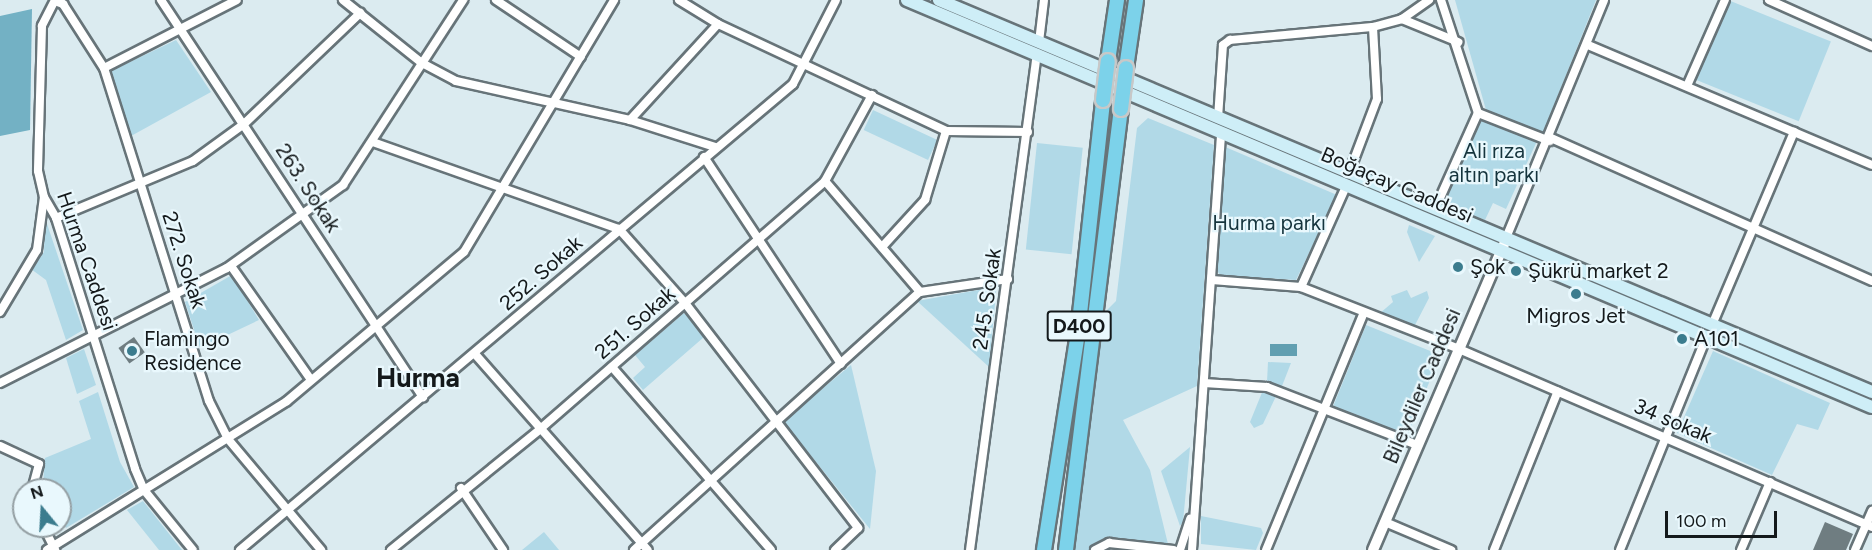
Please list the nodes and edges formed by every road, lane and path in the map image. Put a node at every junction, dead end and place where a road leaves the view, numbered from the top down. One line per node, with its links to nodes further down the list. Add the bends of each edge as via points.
1 (55, 0): 32 (street, 272. Sokak, via 63,4); 53 (street, Hurma Caddesi, via 42,26 38,152)
2 (161, 0): 24 (street, 263. Sokak)
3 (237, 0): 24 (street)
4 (343, 0): 20 (street)
5 (463, 0): 30 (street)
6 (496, 0): 29 (street)
7 (615, 0): 29 (street)
8 (680, 0): 22 (street)
9 (836, 0): 31 (street, 252. Sokak)
10 (907, 0): 28 (main road, Boğaçay Caddesi)
11 (939, 0): 28 (main road, Boğaçay Caddesi)
12 (1044, 0): 28 (street, 245. Sokak)
13 (1117, 0): 115 (highway, D400, bridge, via 1078,332)
14 (1136, 0): 116 (highway, D400, bridge)
15 (1429, 0): 21 (street)
16 (1441, 0): 25 (street)
17 (1604, 0): 26 (street)
18 (1725, 0): 33 (street)
19 (1769, 0): 27 (street)
20 (360, 13): 30 (street); 39 (street)
21 (1402, 19): 23 (street); 25 (street)
22 (718, 24): 31 (street); 38 (street)
23 (1372, 27): 37 (street, via 1230,40 1223,45); 49 (street, via 1377,99)
24 (182, 31): 32 (street); 39 (street, 263. Sokak)
25 (1458, 42): 36 (street)
26 (1588, 45): 33 (street); 44 (street)
27 (1872, 46)
28 (1038, 48): 37 (main road, Boğaçay Caddesi); 41 (street, 245. Sokak); 42 (main road, Boğaçay Caddesi)
29 (580, 57): 35 (street)
30 (422, 63): 35 (street, via 482,90); 45 (street)
31 (804, 64): 34 (street); 46 (street, 252. Sokak, via 793,84)
32 (104, 68): 51 (street, 272. Sokak)
33 (1687, 86): 43 (street)
34 (872, 95): 40 (street); 50 (street, 251. Sokak)
35 (553, 103): 38 (street); 52 (street)
36 (1478, 113): 44 (street); 54 (street)
37 (1218, 118): 49 (main road, Boğaçay Caddesi)
38 (630, 120): 46 (street)
39 (244, 124): 51 (street, via 193,161); 55 (street, 263. Sokak)
40 (946, 131): 41 (street); 61 (street, via 925,200)
41 (1028, 132): 63 (street, 245. Sokak)
42 (1221, 132): 49 (main road, Boğaçay Caddesi); 64 (street)
43 (1794, 132): 48 (street); 57 (street)
44 (1550, 140): 57 (street); 60 (street)
45 (373, 142): 52 (street); 55 (street, via 343,185)
46 (715, 147): 47 (street, 252. Sokak)
47 (704, 157): 58 (street, 252. Sokak); 59 (street)
48 (1872, 165)
49 (1348, 179): 54 (main road, Boğaçay Caddesi); 60 (main road, Boğaçay Caddesi); 66 (street)
50 (825, 181): 59 (street, 251. Sokak); 61 (street)
51 (141, 184): 56 (street); 68 (street, 272. Sokak)
52 (504, 189): 58 (street); 73 (street, via 464,252)
53 (44, 197): 56 (street, Hurma Caddesi); 70 (street, via 37,250)
54 (1435, 209): 60 (main road, Boğaçay Caddesi)
55 (305, 214): 62 (street); 73 (street, 263. Sokak)
56 (56, 218): 74 (street, Hurma Caddesi)
57 (1753, 227): 65 (street); 72 (street)
58 (619, 229): 69 (street); 77 (street, 252. Sokak)
59 (758, 239): 69 (street, 251. Sokak); 78 (street)
60 (1504, 244): 72 (main road, Boğaçay Caddesi); 75 (main road, Boğaçay Caddesi); 76 (street, Bileydiler Caddesi)
61 (882, 247): 67 (street)
62 (231, 266): 68 (street); 80 (street)
63 (1008, 279): 67 (street); 114 (street, 245. Sokak)
64 (1212, 280): 66 (street, 34 sokak); 82 (street)
65 (1872, 281)
66 (1301, 287): 71 (street, 34 sokak)
67 (920, 292): 78 (street)
68 (177, 296): 74 (street); 91 (street, 272. Sokak, via 209,401)
69 (685, 303): 79 (street, 251. Sokak); 88 (street)
70 (0, 312)
71 (1364, 312): 76 (street, 34 sokak); 86 (street)
72 (1712, 326): 84 (main road, Boğaçay Caddesi)
73 (374, 327): 80 (street); 85 (street, 263. Sokak)
74 (94, 335): 81 (street); 97 (street, Hurma Caddesi)
75 (1706, 338): 87 (main road, Boğaçay Caddesi); 90 (street)
76 (1459, 349): 83 (street, 34 sokak); 92 (street, Bileydiler Caddesi)
77 (475, 354): 85 (street, 252. Sokak); 89 (street)
78 (841, 364): 88 (street)
79 (612, 367): 89 (street, 251. Sokak); 95 (street)
80 (311, 380): 91 (street)
81 (0, 382)
82 (1204, 383): 86 (street, via 1262,386); 101 (street)
83 (1558, 391): 90 (street, 34 sokak); 124 (street)
84 (1872, 392)
85 (423, 397): 99 (street, 252. Sokak)
86 (1323, 406): 92 (street); 121 (street)
87 (1872, 408)
88 (775, 422): 95 (street); 113 (street, via 858,528)
89 (539, 430): 98 (street, 251. Sokak); 104 (street)
90 (1666, 438): 96 (street, 34 sokak); 125 (street)
91 (228, 439): 97 (street); 99 (street, 272. Sokak)
92 (1418, 445): 102 (street, Bileydiler Caddesi)
93 (0, 446): 94 (street, via 39,464)
94 (35, 478)
95 (710, 481): 104 (street); 112 (street)
96 (1770, 482): 103 (street, 34 sokak); 126 (street)
97 (144, 490): 105 (street); 106 (street, Hurma Caddesi)
98 (462, 490): 109 (street, 251. Sokak); 110 (street)
99 (286, 511): 107 (street, 252. Sokak); 108 (street, 272. Sokak)
100 (1872, 511): 103 (street)
101 (1192, 512): 119 (street); 120 (street)
102 (1385, 522): 122 (street, Bileydiler Caddesi); 123 (street)
103 (1869, 525): 127 (street)
104 (645, 547): 111 (street)
105 (52, 549)
106 (192, 550)
107 (240, 550)
108 (321, 550)
109 (391, 550)
110 (503, 550)
111 (634, 550)
112 (771, 550)
113 (835, 550)
114 (970, 550)
115 (1044, 550)
116 (1066, 550)
117 (1095, 550): 118 (street, via 1109,543)
118 (1174, 550)
119 (1180, 550)
120 (1192, 550)
121 (1266, 550)
122 (1373, 550)
123 (1451, 550)
124 (1494, 550)
125 (1620, 550)
126 (1741, 550)
127 (1855, 550)

